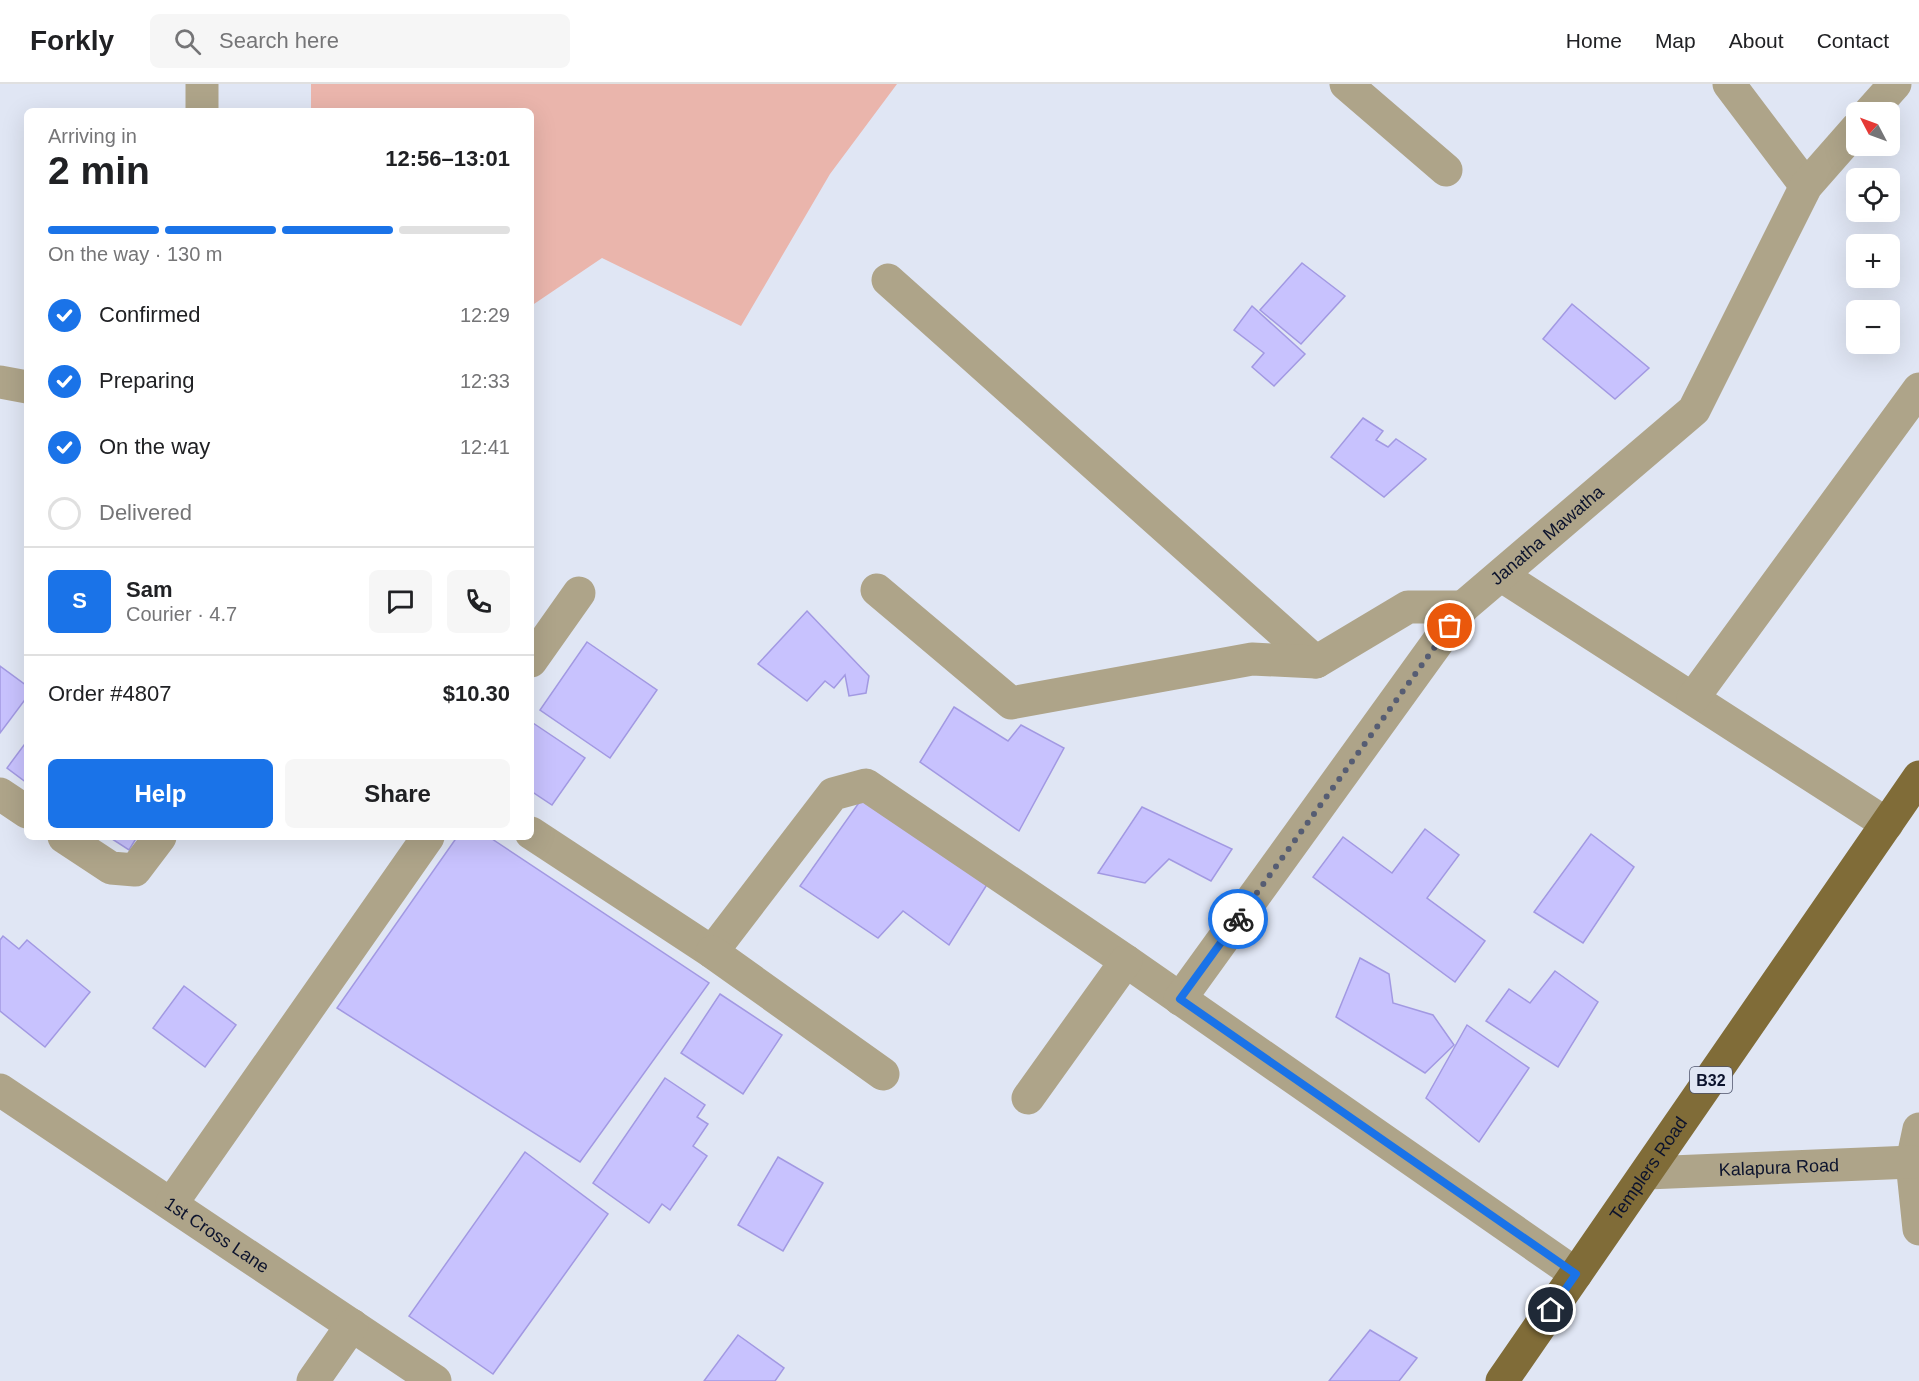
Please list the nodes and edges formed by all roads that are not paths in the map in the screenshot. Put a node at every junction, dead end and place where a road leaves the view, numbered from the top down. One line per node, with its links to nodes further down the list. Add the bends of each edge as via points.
1 (202, 84): 6 (street)
2 (1346, 84): 8 (street)
3 (1729, 84): 9 (street)
4 (1895, 84): 5 (street)
5 (1879, 102)
6 (202, 108)
7 (1846, 141): 9 (street, Janatha Mawatha)
8 (1446, 170)
9 (1806, 186): 14 (street, Janatha Mawatha, via 1694,410)
10 (888, 280): 19 (street)
11 (0, 382): 12 (street)
12 (24, 386)
13 (1919, 389): 20 (street)
14 (1502, 576): 17 (street, Janatha Mawatha); 20 (street)
15 (878, 590): 19 (street, via 1011,703 1252,659)
16 (579, 593): 18 (street)
17 (1463, 607): 19 (street, via 1408,607); 31 (street, Janatha Mawatha)
18 (534, 657)
19 (1316, 662)
20 (1693, 698): 24 (street)
21 (1919, 777): 24 (main road, Templers Road / B32)
22 (0, 794): 23 (street)
23 (24, 810)
24 (1887, 824): 37 (main road, Templers Road / B32)
25 (534, 835): 29 (street)
26 (69, 840): 27 (street, via 111,868 135,870)
27 (158, 840)
28 (426, 840): 38 (street)
29 (712, 952): 30 (street, via 833,794 866,785); 32 (street)
30 (1126, 961): 31 (street); 34 (street)
31 (1180, 999): 40 (street)
32 (883, 1074)
33 (0, 1089): 38 (street, 1st Cross Lane)
34 (1028, 1098)
35 (1919, 1129): 36 (street)
36 (1912, 1162): 37 (street, Kalapura Road); 39 (street)
37 (1647, 1173): 40 (main road, Templers Road / B32)
38 (172, 1203): 41 (street, 1st Cross Lane)
39 (1919, 1229)
40 (1576, 1274): 44 (main road, Templers Road / B32)
41 (351, 1324): 42 (street); 43 (street, 1st Cross Lane)
42 (313, 1381)
43 (435, 1381)
44 (1502, 1381)

